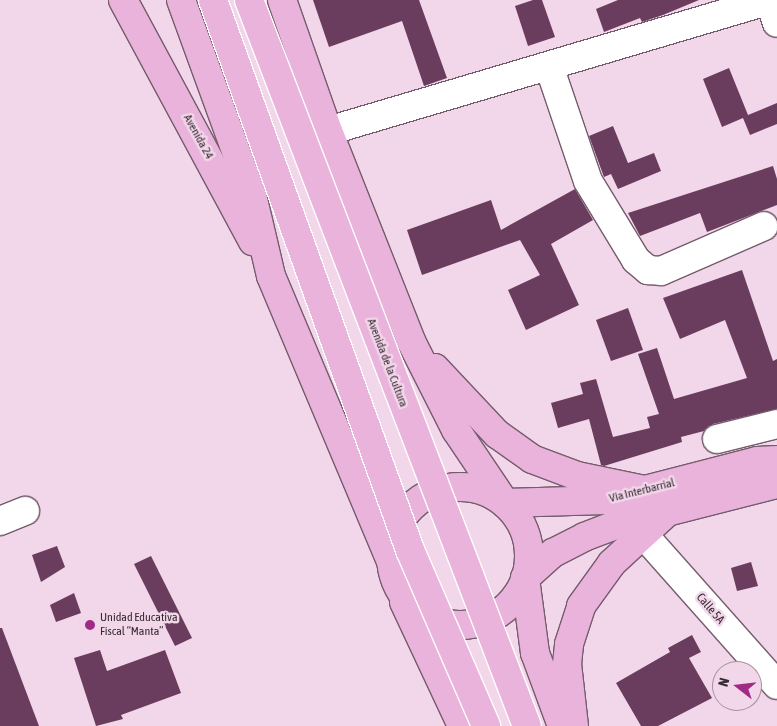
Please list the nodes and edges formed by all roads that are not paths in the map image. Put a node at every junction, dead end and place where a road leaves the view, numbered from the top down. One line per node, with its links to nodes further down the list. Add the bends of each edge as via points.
1 (122, 0): 11 (main road, Avenida 24)
2 (181, 0): 11 (main road, via 252,195)
3 (213, 0): 27 (main road, bridge, via 410,550)
4 (249, 0): 28 (main road, Avenida de la Cultura, bridge)
5 (282, 0): 9 (main road)
6 (770, 0): 7 (street); 8 (street)
7 (777, 23)
8 (549, 66): 9 (street); 10 (street, via 588,181 636,260 648,270 661,271)
9 (328, 131): 12 (main road)
10 (764, 226)
11 (271, 276): 23 (main road)
12 (411, 342): 17 (main road, via 497,434 532,459 577,476); 18 (main road, via 456,430)
13 (777, 424): 14 (street)
14 (717, 439)
15 (777, 460): 17 (main road, Vía Interbarrial, via 757,461)
16 (777, 484): 20 (main road)
17 (645, 490): 18 (main road, Vía Interbarrial, via 579,503)
18 (505, 503): 23 (main road, via 485,491 462,486 440,489 419,500 403,516 393,537); 24 (main road, via 527,537 529,558)
19 (25, 511): 21 (street)
20 (665, 514): 22 (main road); 24 (main road, via 616,524 584,536 553,553)
21 (0, 521)
22 (642, 533): 25 (street, Calle 5A); 30 (main road, via 612,563 581,606 569,644 567,664)
23 (393, 571): 24 (main road, via 406,600 422,614 441,623 462,626 482,622 501,612 516,597); 26 (main road)
24 (525, 578): 29 (main road, via 535,653)
25 (777, 685)
26 (462, 726)
27 (486, 726)
28 (527, 726)
29 (562, 726)
30 (574, 726)

